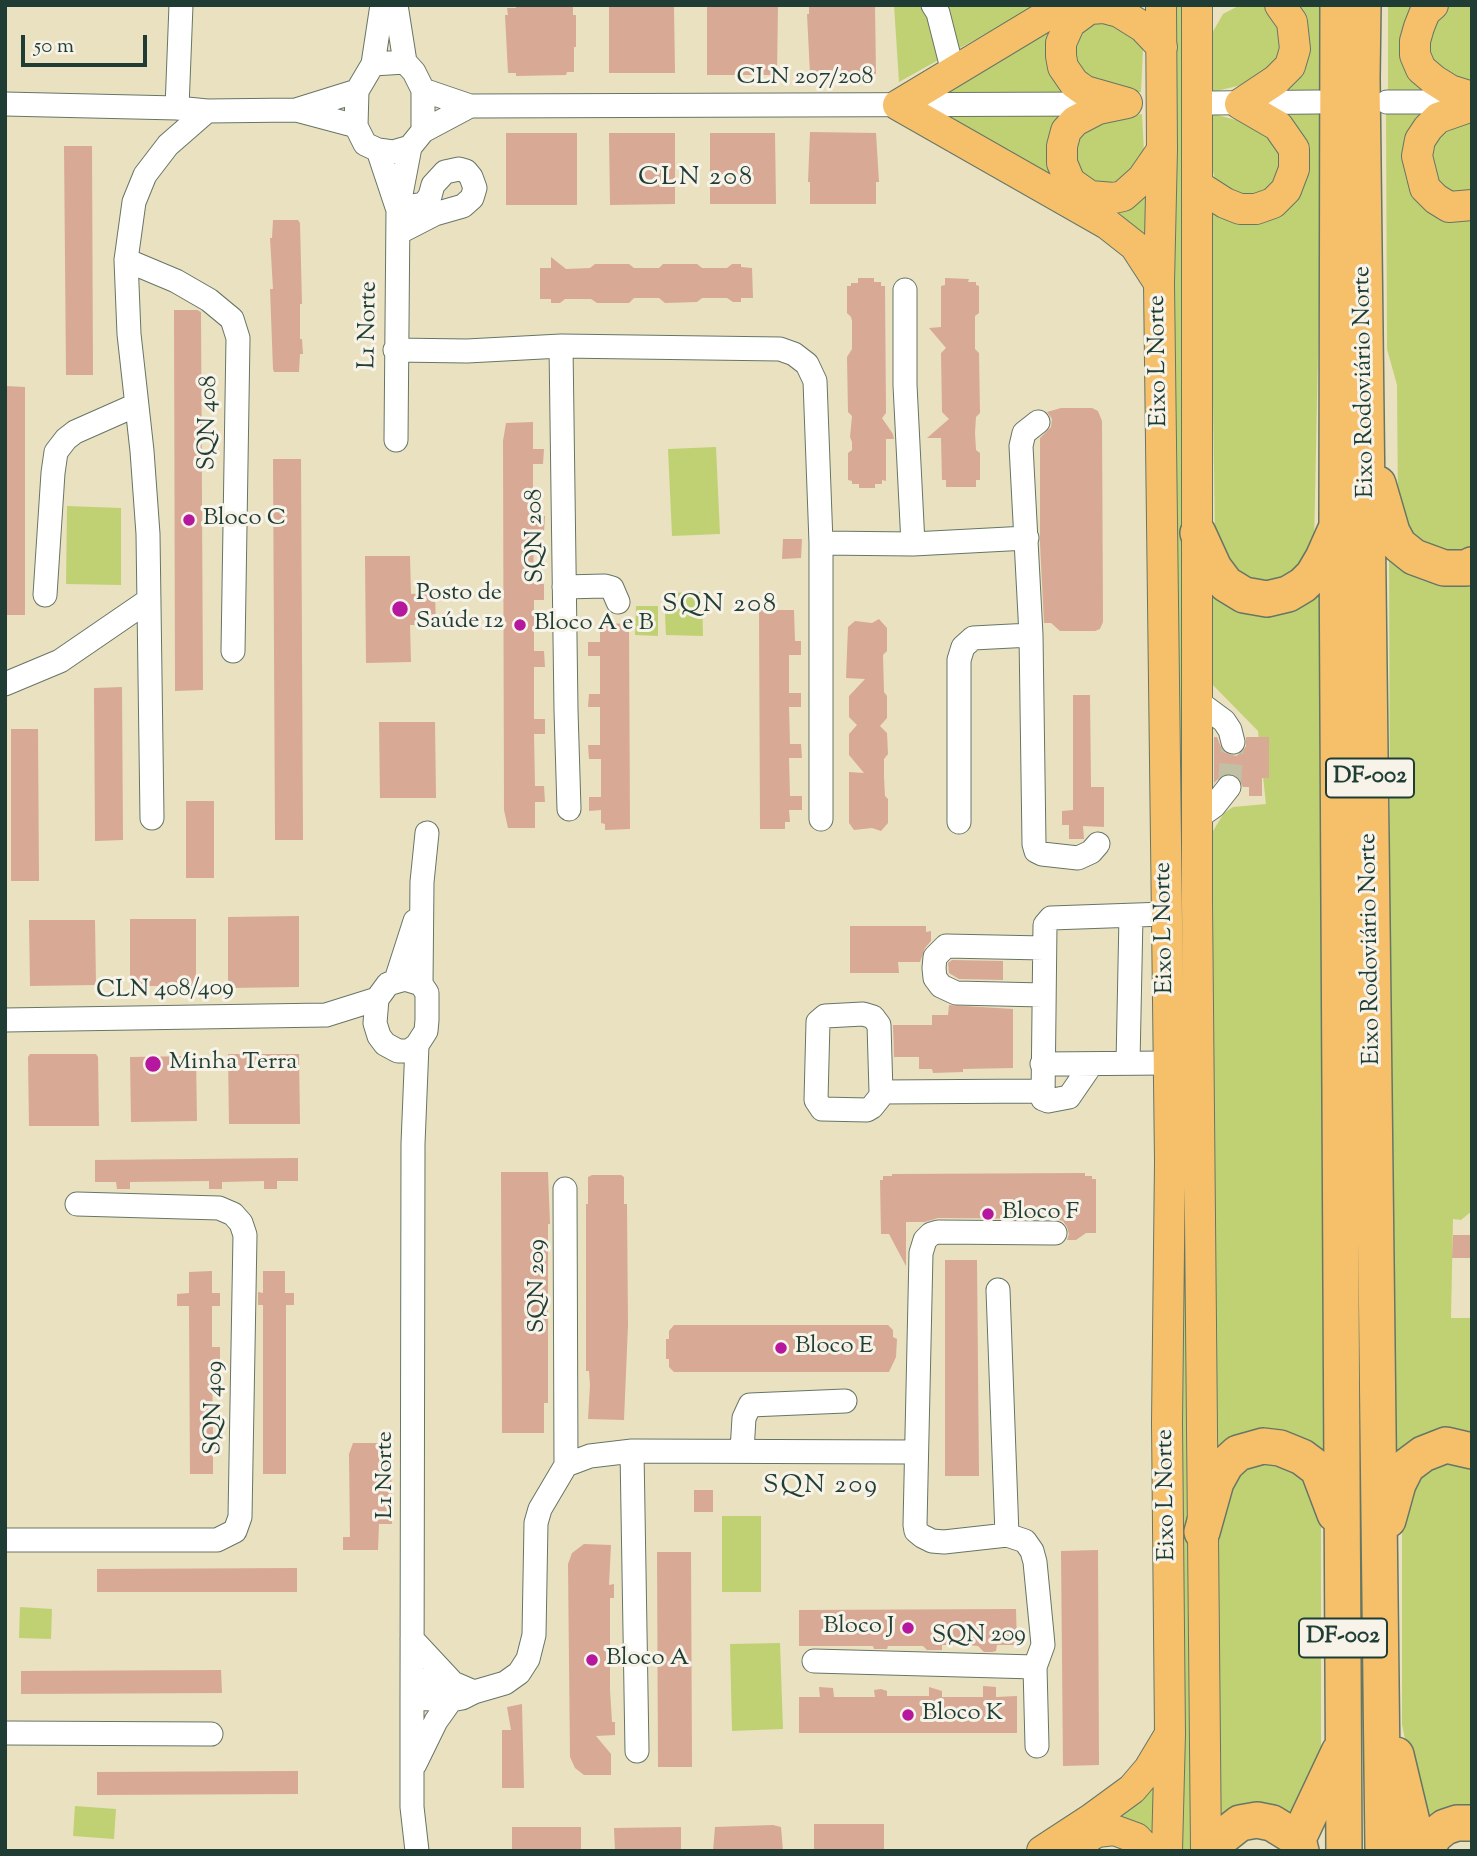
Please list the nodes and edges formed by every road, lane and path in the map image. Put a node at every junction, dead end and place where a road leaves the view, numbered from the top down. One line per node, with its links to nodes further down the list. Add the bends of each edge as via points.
1 (181, 5): 26 (street)
2 (382, 5): 14 (street)
3 (396, 5): 13 (street)
4 (933, 5): 15 (street)
5 (1063, 5): 15 (main road)
6 (1161, 5): 12 (main road, Eixo L Norte)
7 (1280, 5): 22 (main road, via 1292,22 1295,49 1290,66 1276,79)
8 (1338, 5): 45 (highway, Eixo Rodoviário Norte / DF-002)
9 (1363, 5): 44 (highway, Eixo Rodoviário Norte / DF-002)
10 (1433, 5): 18 (main road, via 1425,12 1415,55 1421,69)
11 (1204, 10): 33 (main road, Eixo L Norte)
12 (1161, 47): 21 (main road, via 1143,27 1104,8 1089,9 1070,23 1060,55 1074,83 1085,91); 32 (main road, Eixo L Norte)
13 (404, 62): 14 (street); 16 (street)
14 (373, 64): 17 (street)
15 (953, 72): 24 (main road)
16 (423, 90): 25 (street, CLN 207/208); 30 (street)
17 (357, 91): 27 (street); 29 (street)
18 (1472, 101): 20 (street); 34 (main road, via 1427,128 1417,156 1425,188 1436,199 1449,207)
19 (1318, 102): 22 (street)
20 (1387, 102)
21 (1134, 103): 24 (street, CLN 207/208); 32 (main road, via 1098,109 1066,131 1062,163 1070,181 1090,196 1123,196)
22 (1226, 103): 33 (main road, via 1278,126 1294,149 1294,169 1286,190 1273,203 1256,209 1225,203)
23 (5, 104): 26 (street)
24 (898, 105): 25 (street, CLN 207/208); 37 (main road, via 1107,224 1135,247)
25 (470, 106): 30 (street, CLN 207/208)
26 (177, 108): 28 (street)
27 (296, 110): 28 (street); 29 (street)
28 (207, 111): 36 (street, via 168,145 145,175 134,202)
29 (356, 126): 31 (street, via 365,144)
30 (416, 139): 31 (street, via 393,152); 35 (street, L1 Norte)
31 (377, 150): 35 (street, L1 Norte)
32 (1162, 150): 37 (main road, Eixo L Norte)
33 (1197, 185): 46 (main road, Eixo L Norte)
34 (1472, 205)
35 (398, 216): 40 (street, L1 Norte)
36 (125, 260): 41 (street); 56 (street, SQN 408, via 209,300 232,319 238,338)
37 (1159, 283): 69 (main road, Eixo L Norte)
38 (905, 290): 49 (street)
39 (561, 346): 40 (street); 48 (street, via 780,349 802,359 815,381); 51 (street, SQN 208)
40 (395, 350): 43 (street, L1 Norte)
41 (136, 405): 52 (street, via 75,432 57,452); 53 (street)
42 (1038, 422): 47 (street, via 1024,433 1020,446)
43 (396, 440)
44 (1366, 442): 50 (highway, via 1399,545 1444,568); 100 (highway, Eixo Rodoviário Norte / DF-002)
45 (1337, 525): 46 (highway, via 1313,575 1294,591 1267,599 1244,595 1226,584); 98 (highway, Eixo Rodoviário Norte / DF-002)
46 (1198, 533): 58 (main road, Eixo L Norte)
47 (1027, 538): 49 (street); 55 (street)
48 (821, 543): 49 (street); 64 (street)
49 (913, 544)
50 (1472, 565)
51 (564, 587): 54 (street, via 605,586 612,589); 61 (street, SQN 208)
52 (45, 595)
53 (149, 600): 57 (street, via 60,661); 62 (street)
54 (618, 602)
55 (1031, 635): 65 (street, via 973,638 963,647 959,660); 67 (street, via 1036,850 1042,855 1078,858)
56 (233, 651)
57 (5, 684)
58 (1197, 701): 59 (street, via 1224,722); 63 (main road, Eixo L Norte)
59 (1233, 742)
60 (1229, 787): 63 (street)
61 (569, 809)
62 (152, 818)
63 (1197, 818): 96 (main road, Eixo L Norte)
64 (821, 819)
65 (959, 822)
66 (426, 833): 68 (street)
67 (1098, 844)
68 (421, 901): 72 (street); 73 (street)
69 (1166, 915): 70 (street); 81 (main road, Eixo L Norte)
70 (1130, 916): 71 (street, via 1051,918 1044,928); 80 (street)
71 (1044, 948): 74 (street); 74 (street, via 946,946 935,957 934,968 941,986 956,993)
72 (396, 980): 73 (street); 75 (street)
73 (421, 984): 79 (street, via 427,993 425,1031)
74 (1043, 995): 82 (street)
75 (377, 999): 76 (street, CLN 408/409); 78 (street)
76 (326, 1015): 77 (street, CLN 408/409); 78 (street, CLN 408/409)
77 (5, 1020)
78 (376, 1030): 79 (street, via 385,1044)
79 (407, 1048): 101 (street, L1 Norte, via 413,1144)
80 (1128, 1063): 81 (street); 83 (street)
81 (1167, 1063): 109 (main road, Eixo L Norte)
82 (1042, 1064): 83 (street); 84 (street)
83 (1091, 1065): 84 (street, via 1069,1097 1048,1101)
84 (1042, 1091): 85 (street)
85 (881, 1092): 85 (street, via 877,1020 863,1014 821,1018 816,1028 819,1106 828,1111 867,1110)
86 (565, 1189): 95 (street, SQN 209)
87 (77, 1204): 99 (street, SQN 409, via 219,1208 241,1223 245,1235 240,1517 235,1531 217,1540)
88 (1055, 1233): 94 (street, via 951,1231 931,1234 925,1240)
89 (998, 1290): 97 (street)
90 (845, 1401): 92 (street, via 750,1405 744,1418)
91 (632, 1451): 92 (street); 95 (street, via 590,1456); 112 (street)
92 (742, 1451): 94 (street)
93 (1472, 1451): 100 (highway, via 1446,1445 1407,1466)
94 (915, 1452): 97 (street, via 916,1531 944,1542)
95 (566, 1465): 105 (street, via 536,1522 534,1635 528,1659 505,1683)
96 (1202, 1532): 98 (highway, via 1226,1464 1238,1452 1263,1446 1302,1457 1318,1469); 123 (main road, Eixo L Norte)
97 (1007, 1535): 103 (street, SQN 209, via 1025,1541 1035,1562 1043,1645)
98 (1342, 1535): 110 (highway, Eixo Rodoviário Norte / DF-002)
99 (5, 1541)
100 (1379, 1550): 106 (highway, Eixo Rodoviário Norte / DF-002)
101 (412, 1639): 104 (street, L1 Norte); 105 (street)
102 (814, 1661): 103 (street, SQN 209)
103 (1035, 1667): 111 (street)
104 (412, 1689): 105 (street); 113 (street, L1 Norte)
105 (460, 1692): 113 (street, via 436,1721)
106 (1382, 1695): 126 (highway, Eixo Rodoviário Norte / DF-002); 127 (highway)
107 (5, 1733): 108 (street)
108 (211, 1734)
109 (1170, 1734): 119 (main road, via 1132,1789); 122 (main road, Eixo L Norte)
110 (1343, 1742): 116 (highway); 125 (highway, Eixo Rodoviário Norte / DF-002)
111 (1037, 1746)
112 (637, 1752)
113 (412, 1770): 114 (street, L1 Norte)
114 (412, 1807): 117 (street, L1 Norte); 118 (street, L1 Norte)
115 (1472, 1823): 128 (highway, via 1444,1827)
116 (1300, 1845): 124 (highway, via 1272,1823 1257,1820 1240,1823)
117 (404, 1851)
118 (417, 1851)
119 (1042, 1851)
120 (1076, 1851): 121 (main road, via 1097,1832 1114,1830 1136,1838)
121 (1149, 1851)
122 (1167, 1851)
123 (1206, 1851)
124 (1212, 1851)
125 (1343, 1851)
126 (1383, 1851)
127 (1419, 1851)
128 (1426, 1851)

